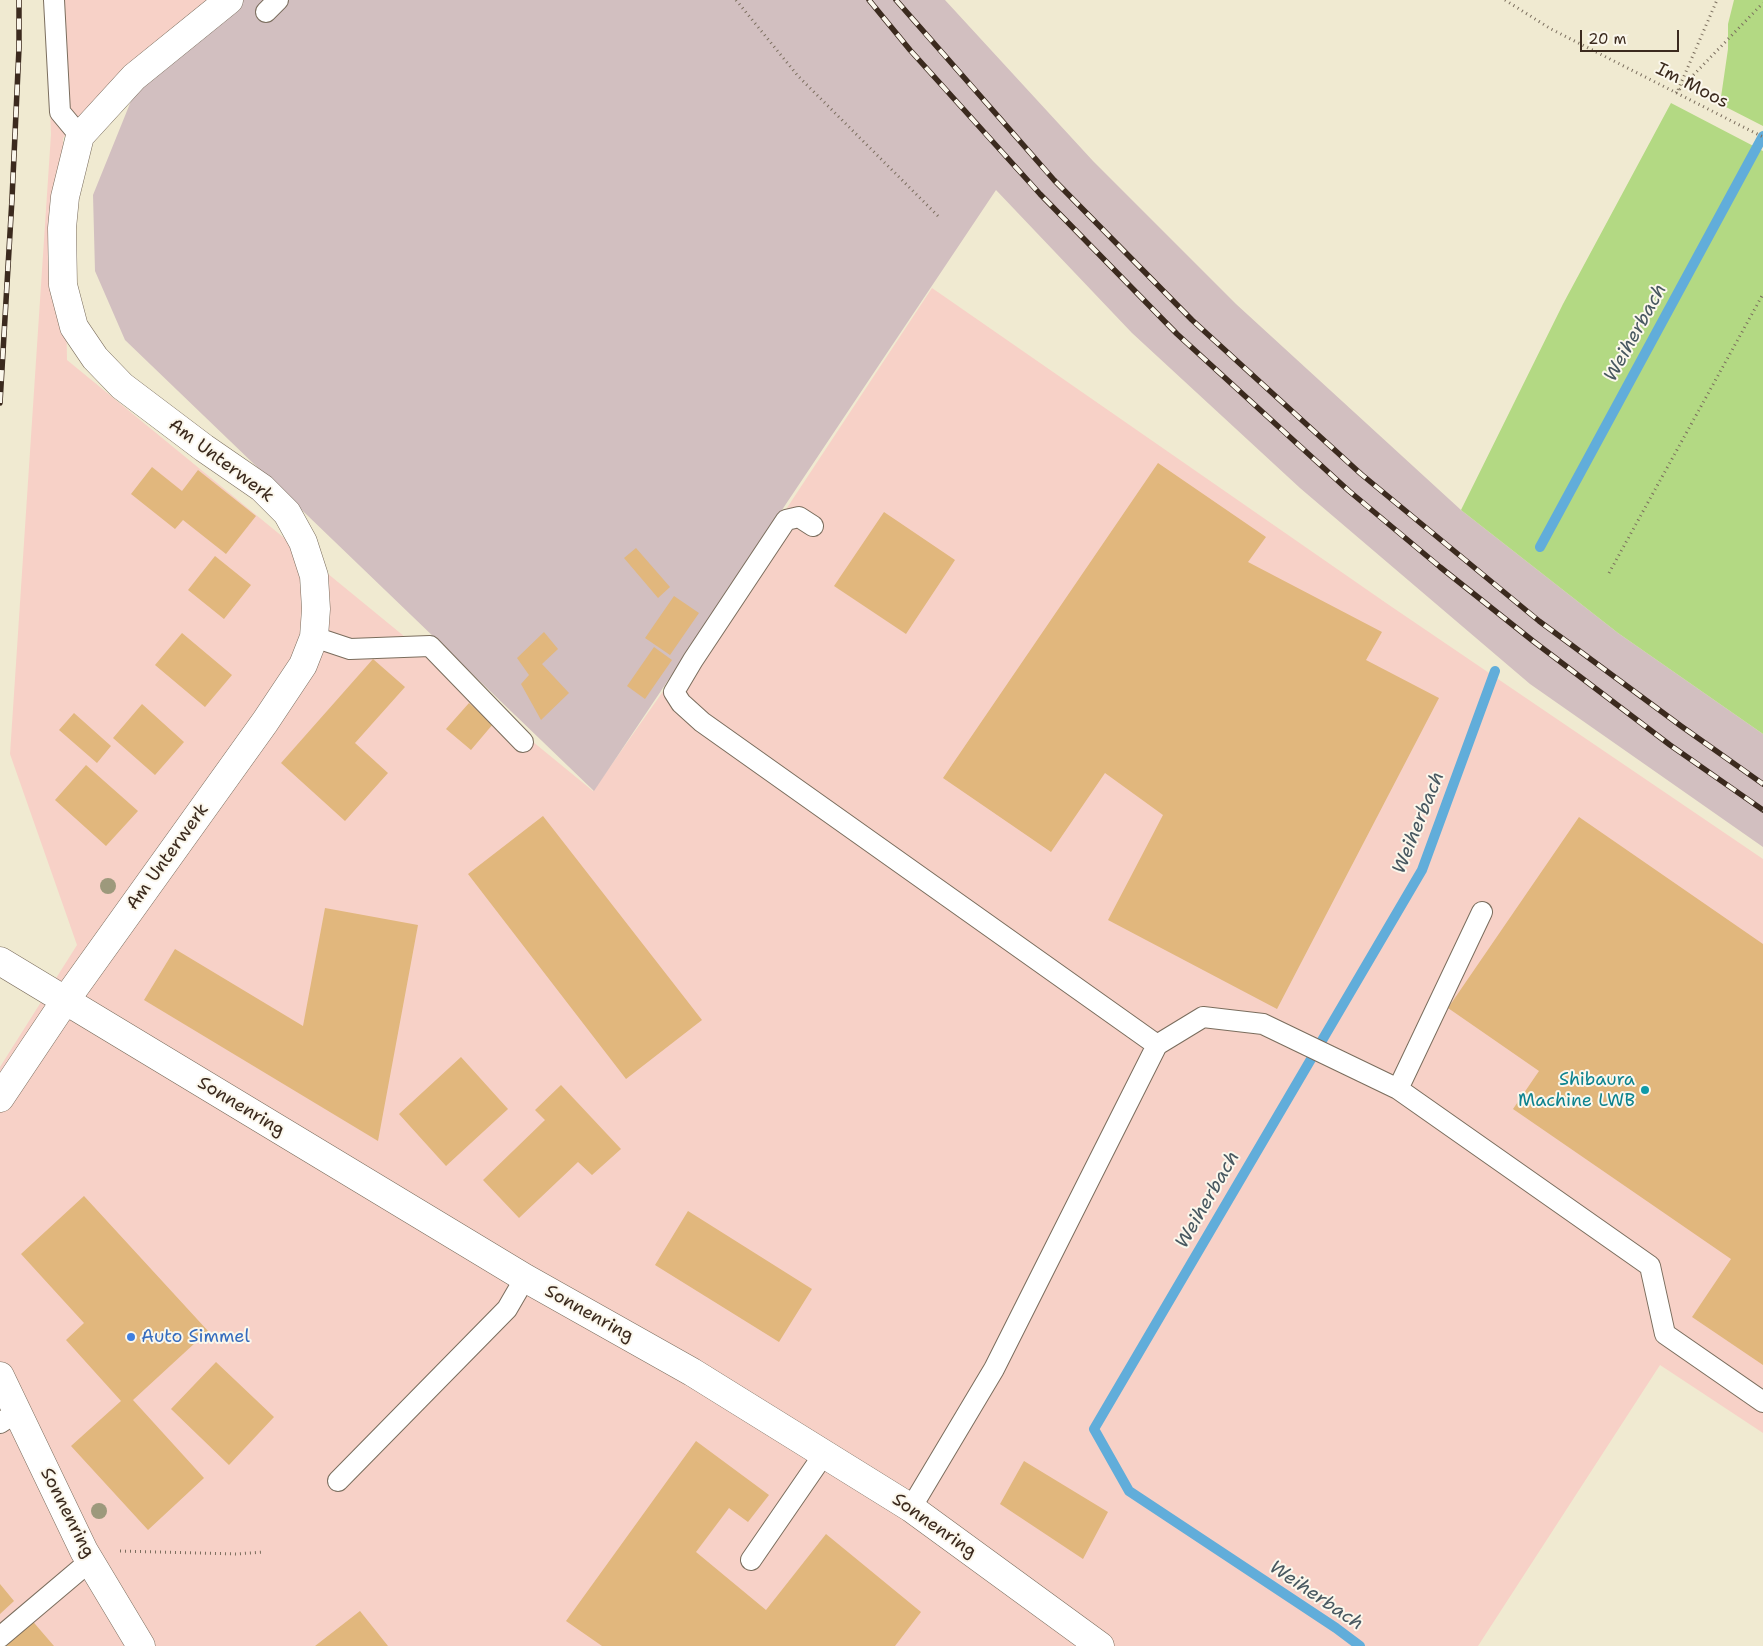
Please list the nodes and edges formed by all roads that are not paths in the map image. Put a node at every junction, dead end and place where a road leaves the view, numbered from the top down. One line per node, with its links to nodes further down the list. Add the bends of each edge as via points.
1 (54, 0): 3 (lane, via 60,112)
2 (229, 0): 3 (street, Am Unterwerk, via 134,77)
3 (80, 136): 5 (street, Am Unterwerk, via 67,188 62,228 63,285 74,327 95,358 122,386 262,488 286,513 302,542 314,576)
4 (813, 526): 10 (lane, via 799,517 786,520 674,692 681,703 710,728)
5 (314, 637): 6 (lane, via 350,649 430,646); 9 (street, Am Unterwerk, via 303,665 265,722)
6 (523, 742)
7 (1482, 912): 11 (lane)
8 (0, 961): 9 (street, Sonnenring)
9 (65, 1001): 12 (street); 13 (street, Sonnenring)
10 (1158, 1045): 11 (lane, via 1203,1017 1263,1024); 19 (lane, via 994,1369)
11 (1398, 1089): 15 (lane, via 1650,1266 1665,1334)
12 (0, 1098)
13 (525, 1278): 17 (street, Sonnenring, via 692,1372); 18 (lane, via 507,1309)
14 (0, 1376): 16 (street, Sonnenring)
15 (1763, 1402)
16 (8, 1417): 20 (street, Sonnenring)
17 (824, 1454): 19 (street, Sonnenring); 21 (lane)
18 (338, 1481)
19 (911, 1508): 24 (street, Sonnenring)
20 (87, 1556): 22 (lane); 23 (street, Sonnenring)
21 (752, 1560)
22 (0, 1637)
23 (141, 1646)
24 (1100, 1646)

